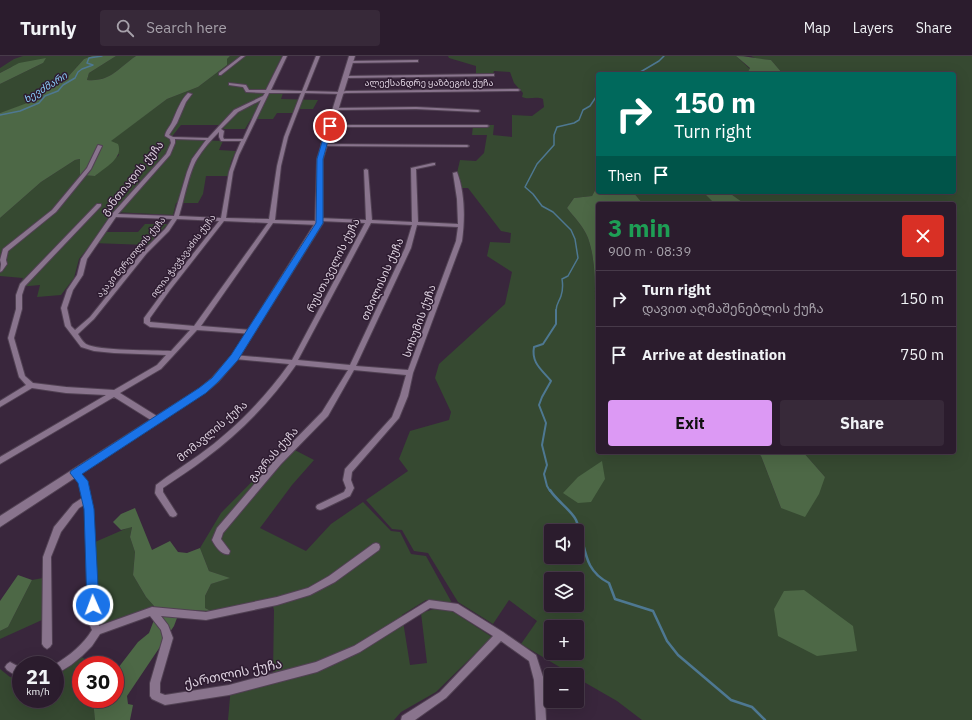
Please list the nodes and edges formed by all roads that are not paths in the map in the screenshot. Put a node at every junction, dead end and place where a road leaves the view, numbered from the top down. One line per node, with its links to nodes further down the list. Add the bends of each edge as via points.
1 (243, 56): 6 (street)
2 (285, 56): 11 (street, ილია ჭავჭავაძის ქუჩა)
3 (318, 56): 12 (street)
4 (351, 59): 5 (street); 8 (street)
5 (417, 61)
6 (220, 74)
7 (493, 75): 8 (street)
8 (346, 77): 13 (street)
9 (230, 84): 11 (street, ალექსანდრე ყაზბეგის ქუჩა, via 245,86 250,91)
10 (518, 90): 13 (street, ალექსანდრე ყაზბეგის ქუჩა)
11 (267, 91): 12 (street, ალექსანდრე ყაზბეგის ქუჩა); 15 (street, ილია ჭავჭავაძის ქუჩა)
12 (303, 92): 13 (street, ალექსანდრე ყაზბეგის ქუჩა); 34 (street, via 286,137 279,166)
13 (341, 93): 16 (street)
14 (190, 94): 21 (street, განთიადის ქუჩა, via 184,99 168,131 167,135)
15 (265, 98): 20 (street, აკაკი წერეთლის ქუჩა, via 236,111); 23 (street, ილია ჭავჭავაძის ქუჩა)
16 (335, 109): 17 (street, via 416,108); 18 (street)
17 (478, 111)
18 (330, 126): 19 (street); 24 (street)
19 (486, 126)
20 (218, 130): 22 (street, აკაკი წერეთლის ქუჩა); 23 (street, via 222,131 223,140)
21 (172, 138): 22 (street); 31 (street, განთიადის ქუჩა, via 173,143 168,154)
22 (209, 139): 32 (street, აკაკი წერეთლის ქუჩა, via 194,159)
23 (244, 140): 33 (street, ილია ჭავჭავაძის ქუჩა, via 231,172)
24 (323, 145): 26 (street); 35 (street, via 320,159)
25 (100, 146): 39 (street, via 89,168 54,211 5,250 4,264)
26 (467, 146)
27 (433, 164): 37 (street, თბილისის ქუჩა, via 413,168)
28 (366, 170): 36 (street, რუსთაველის ქუჩა)
29 (455, 174): 38 (street, სოხუმის ქუჩა, via 460,196)
30 (99, 205): 48 (street, via 22,285 11,338 22,377)
31 (114, 215): 32 (street); 42 (street, განთიადის ქუჩა, via 84,259 80,275 70,290 64,308 68,326)
32 (176, 218): 33 (street); 42 (street, აკაკი წერეთლის ქუჩა, via 92,318)
33 (223, 219): 34 (street); 40 (street, ილია ჭავჭავაძის ქუჩა, via 147,318 150,325)
34 (272, 221): 35 (street); 40 (street)
35 (320, 221): 36 (street); 41 (street)
36 (369, 221): 37 (street); 45 (street, რუსთაველის ქუჩა)
37 (415, 223): 38 (street); 46 (street, თბილისის ქუჩა, via 408,248)
38 (462, 226): 47 (street, სოხუმის ქუჩა, via 459,242)
39 (0, 270)
40 (197, 327): 41 (street, ილია ჭავჭავაძის ქუჩა); 43 (street)
41 (251, 332): 44 (street)
42 (75, 333): 43 (street, განთიადის ქუჩა, via 83,345 94,349)
43 (173, 353): 49 (street, via 159,367)
44 (234, 358): 45 (street, სოხუმის ქუჩა); 51 (street, via 215,380)
45 (294, 362): 46 (street, სოხუმის ქუჩა); 56 (street, მომავლის ქუჩა, via 284,378 246,419 203,456 159,487 159,493)
46 (352, 368): 47 (street, სოხუმის ქუჩა); 59 (street, გაგრას ქუჩა, via 325,414 278,462 220,531 216,540)
47 (410, 374): 55 (street, via 395,418 348,471 347,480 350,488 347,494)
48 (31, 385): 49 (street); 50 (street)
49 (114, 393): 51 (street); 52 (street)
50 (0, 404)
51 (157, 420): 53 (street)
52 (0, 461)
53 (75, 473): 54 (street, via 83,481); 57 (street)
54 (86, 499): 61 (street, via 89,509 93,621); 63 (street, via 76,506 57,530 48,556)
55 (320, 507)
56 (173, 514)
57 (0, 522)
58 (376, 547): 60 (street, via 332,579 310,591 278,601 206,616)
59 (226, 551)
60 (152, 611): 61 (street); 62 (street, ქართლის ქუჩა, via 165,628 168,638 155,683 155,696 165,700 229,690 317,668 357,649 429,604 455,607)
61 (97, 631): 64 (street, via 91,641)
62 (500, 635): 65 (street, via 443,695); 66 (street, ქართლის ქუჩა, via 533,658 539,680)
63 (47, 644)
64 (64, 665)
65 (406, 720)
66 (540, 720)

